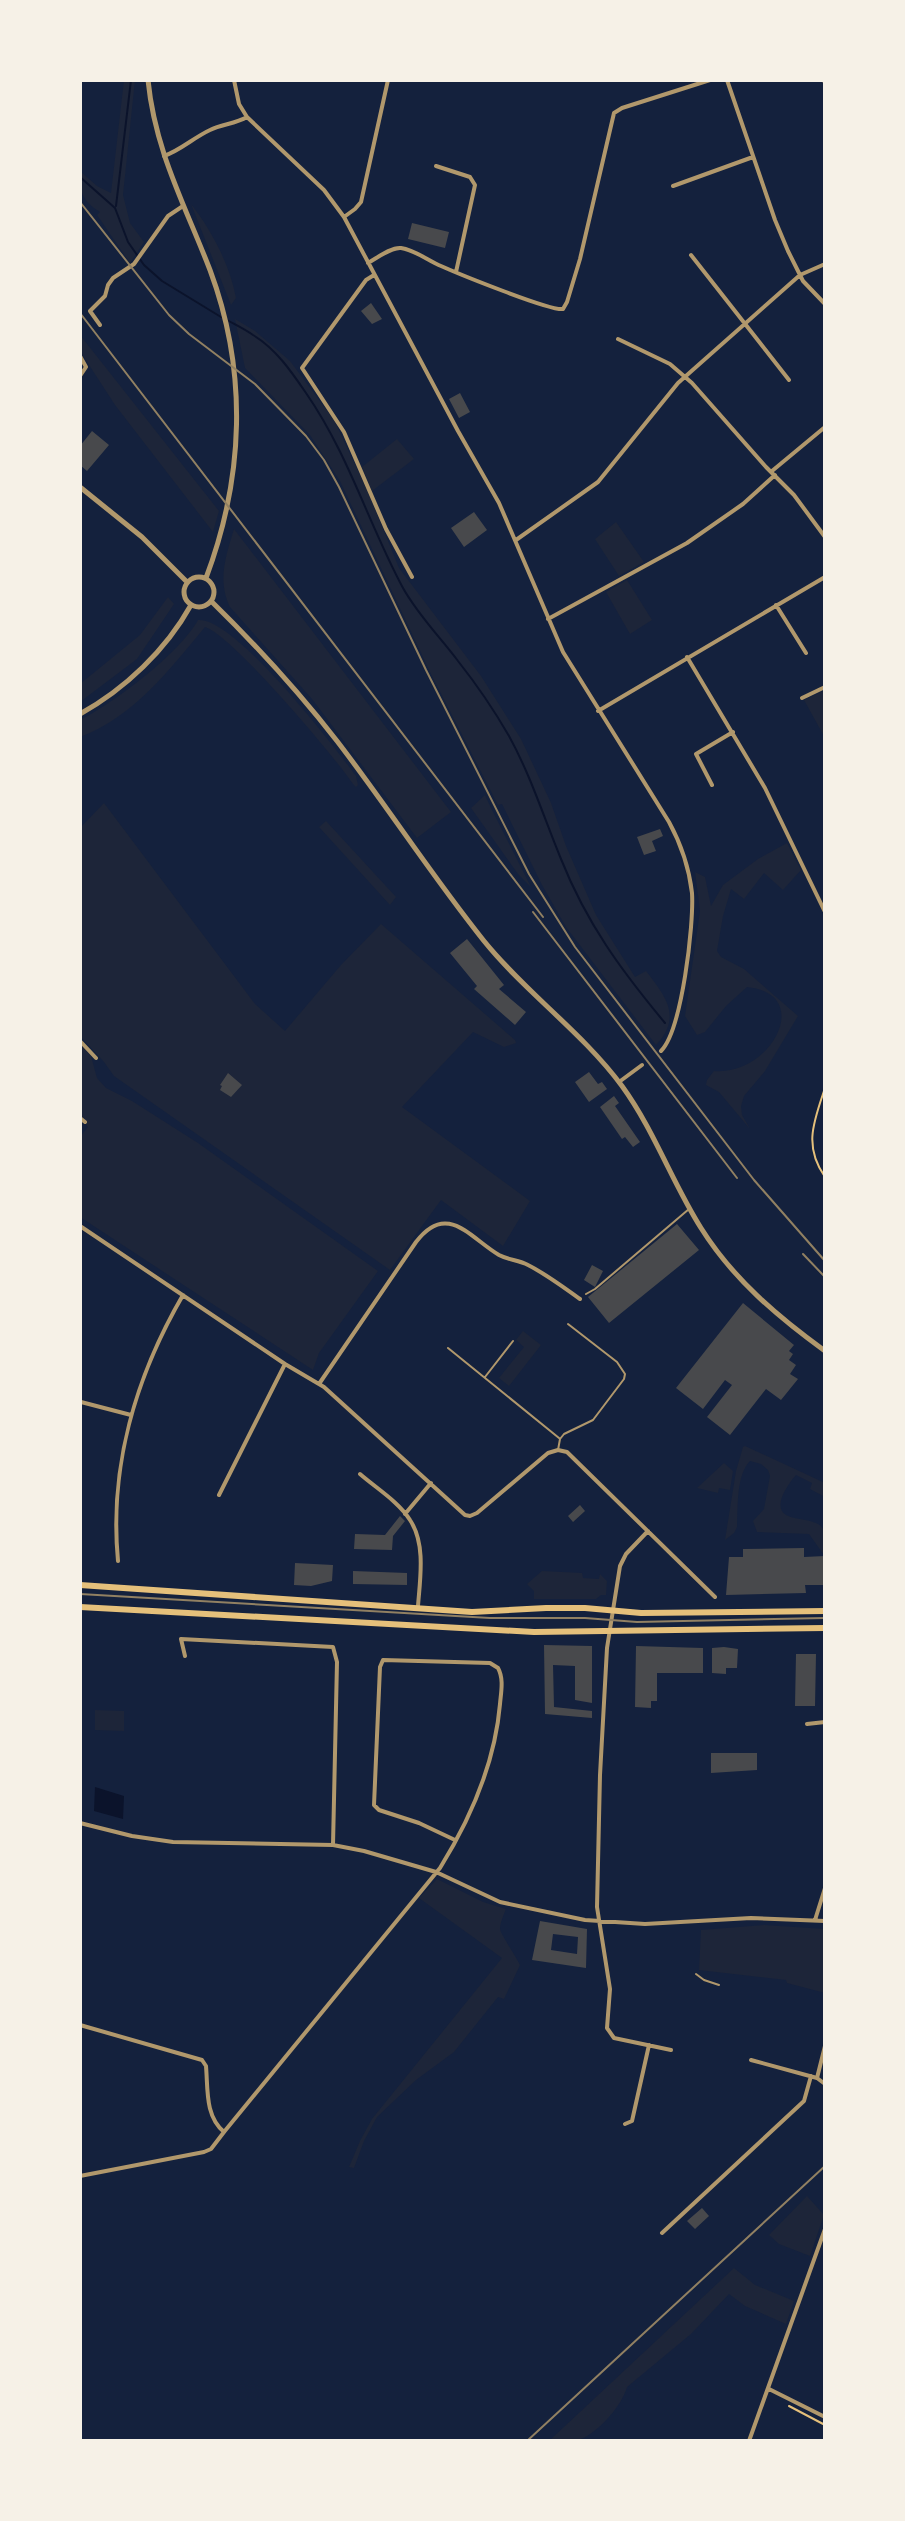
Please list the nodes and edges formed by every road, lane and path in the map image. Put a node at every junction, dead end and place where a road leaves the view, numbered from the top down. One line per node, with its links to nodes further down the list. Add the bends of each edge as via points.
1 (148, 80): 7 (street)
2 (234, 80): 6 (street)
3 (388, 80): 12 (street, via 361,202)
4 (710, 80): 16 (street, via 614,113 563,309)
5 (727, 80): 8 (street)
6 (247, 117): 7 (street, via 211,129); 12 (street, via 324,190)
7 (164, 156): 11 (street)
8 (753, 157): 10 (street); 18 (street)
9 (436, 166): 16 (street, via 470,177 475,185)
10 (673, 186)
11 (183, 206): 21 (street, via 168,216 134,264 108,285 90,311); 34 (street, via 217,291 233,365 238,426 233,483)
12 (344, 217): 14 (street)
13 (691, 255): 20 (street)
14 (368, 263): 16 (street, via 400,248); 17 (street)
15 (825, 264): 18 (street)
16 (456, 272)
17 (374, 275): 31 (street); 32 (street, via 302,368 344,432)
18 (800, 275): 19 (street); 20 (street)
19 (825, 304)
20 (745, 323): 25 (street); 26 (street)
21 (100, 325)
22 (618, 339): 25 (street)
23 (80, 356): 24 (street, via 86,367)
24 (80, 376)
25 (685, 376): 28 (street); 31 (street, via 598,482)
26 (789, 380)
27 (825, 427): 28 (street)
28 (773, 473): 30 (street); 39 (street, via 743,504 687,543)
29 (80, 487): 35 (street)
30 (825, 537)
31 (516, 540): 39 (street)
32 (412, 577)
33 (825, 577): 38 (street)
34 (206, 578): 35 (street); 36 (street, via 213,586)
35 (187, 582): 37 (street, via 184,596)
36 (211, 601): 37 (street, via 202,607); 53 (street, via 307,703 498,957)
37 (191, 605): 45 (street, via 141,668)
38 (776, 605): 40 (street); 41 (street)
39 (548, 619): 44 (street)
40 (806, 653)
41 (687, 657): 44 (street); 46 (street)
42 (825, 687): 43 (street)
43 (802, 698)
44 (598, 711): 50 (street, via 677,836 689,876 691,927 679,1003)
45 (80, 714)
46 (733, 732): 47 (street, via 696,754); 48 (street)
47 (712, 785)
48 (825, 912)
49 (80, 1041): 51 (street)
50 (661, 1051)
51 (96, 1058)
52 (642, 1065): 53 (street)
53 (619, 1082): 56 (street)
54 (825, 1088): 55 (path, via 811,1137)
55 (825, 1177)
56 (690, 1209): 58 (lane); 64 (street, via 747,1287)
57 (80, 1226): 59 (street)
58 (586, 1294)
59 (183, 1295): 65 (street); 69 (street, via 153,1353)
60 (580, 1299): 67 (street, via 527,1264 497,1253 463,1227 437,1226 416,1242)
61 (568, 1324): 70 (lane, via 625,1374 593,1420)
62 (513, 1341): 66 (lane)
63 (448, 1348): 66 (lane)
64 (825, 1351)
65 (285, 1364): 67 (street); 74 (street)
66 (485, 1377): 70 (lane)
67 (319, 1384): 73 (street)
68 (81, 1402): 69 (street)
69 (131, 1415): 77 (street, via 115,1515)
70 (560, 1439): 71 (lane)
71 (558, 1450): 73 (street, via 539,1459 474,1515 465,1515); 76 (street, via 572,1455)
72 (360, 1474): 75 (street)
73 (431, 1483): 75 (street)
74 (219, 1495)
75 (405, 1514): 80 (street, via 420,1545)
76 (648, 1531): 79 (street); 82 (street, via 620,1566)
77 (118, 1561)
78 (80, 1585): 80 (main road)
79 (715, 1597)
80 (418, 1606): 82 (main road, via 472,1612)
81 (80, 1607): 85 (main road, via 491,1631)
82 (612, 1611): 83 (main road); 85 (street)
83 (825, 1611)
84 (825, 1628): 85 (main road)
85 (609, 1632): 95 (street, via 600,1775)
86 (185, 1656): 91 (street, via 181,1639 333,1647)
87 (825, 1722): 88 (street)
88 (807, 1724)
89 (80, 1823): 91 (street, via 173,1842)
90 (455, 1840): 90 (street, via 374,1805 380,1667 386,1659 490,1663 500,1671 491,1757); 92 (street)
91 (333, 1845): 92 (street)
92 (436, 1872): 95 (street, via 500,1902); 107 (street)
93 (825, 1888): 94 (street)
94 (815, 1920): 95 (street); 96 (street)
95 (599, 1921): 100 (street, via 610,1989 609,2033)
96 (825, 1921)
97 (696, 1974): 98 (lane)
98 (719, 1985)
99 (80, 2025): 107 (street, via 202,2060 211,2117)
100 (649, 2045): 102 (street); 106 (street, via 632,2121)
101 (825, 2046): 104 (street)
102 (671, 2050)
103 (751, 2060): 104 (street)
104 (814, 2077): 105 (street); 110 (street, via 804,2101)
105 (825, 2084)
106 (625, 2124)
107 (224, 2132): 108 (street, via 204,2152)
108 (80, 2176)
109 (825, 2229): 111 (street)
110 (662, 2233)
111 (769, 2389): 113 (street); 115 (street)
112 (788, 2406): 114 (path)
113 (825, 2417)
114 (825, 2425)
115 (749, 2441)

